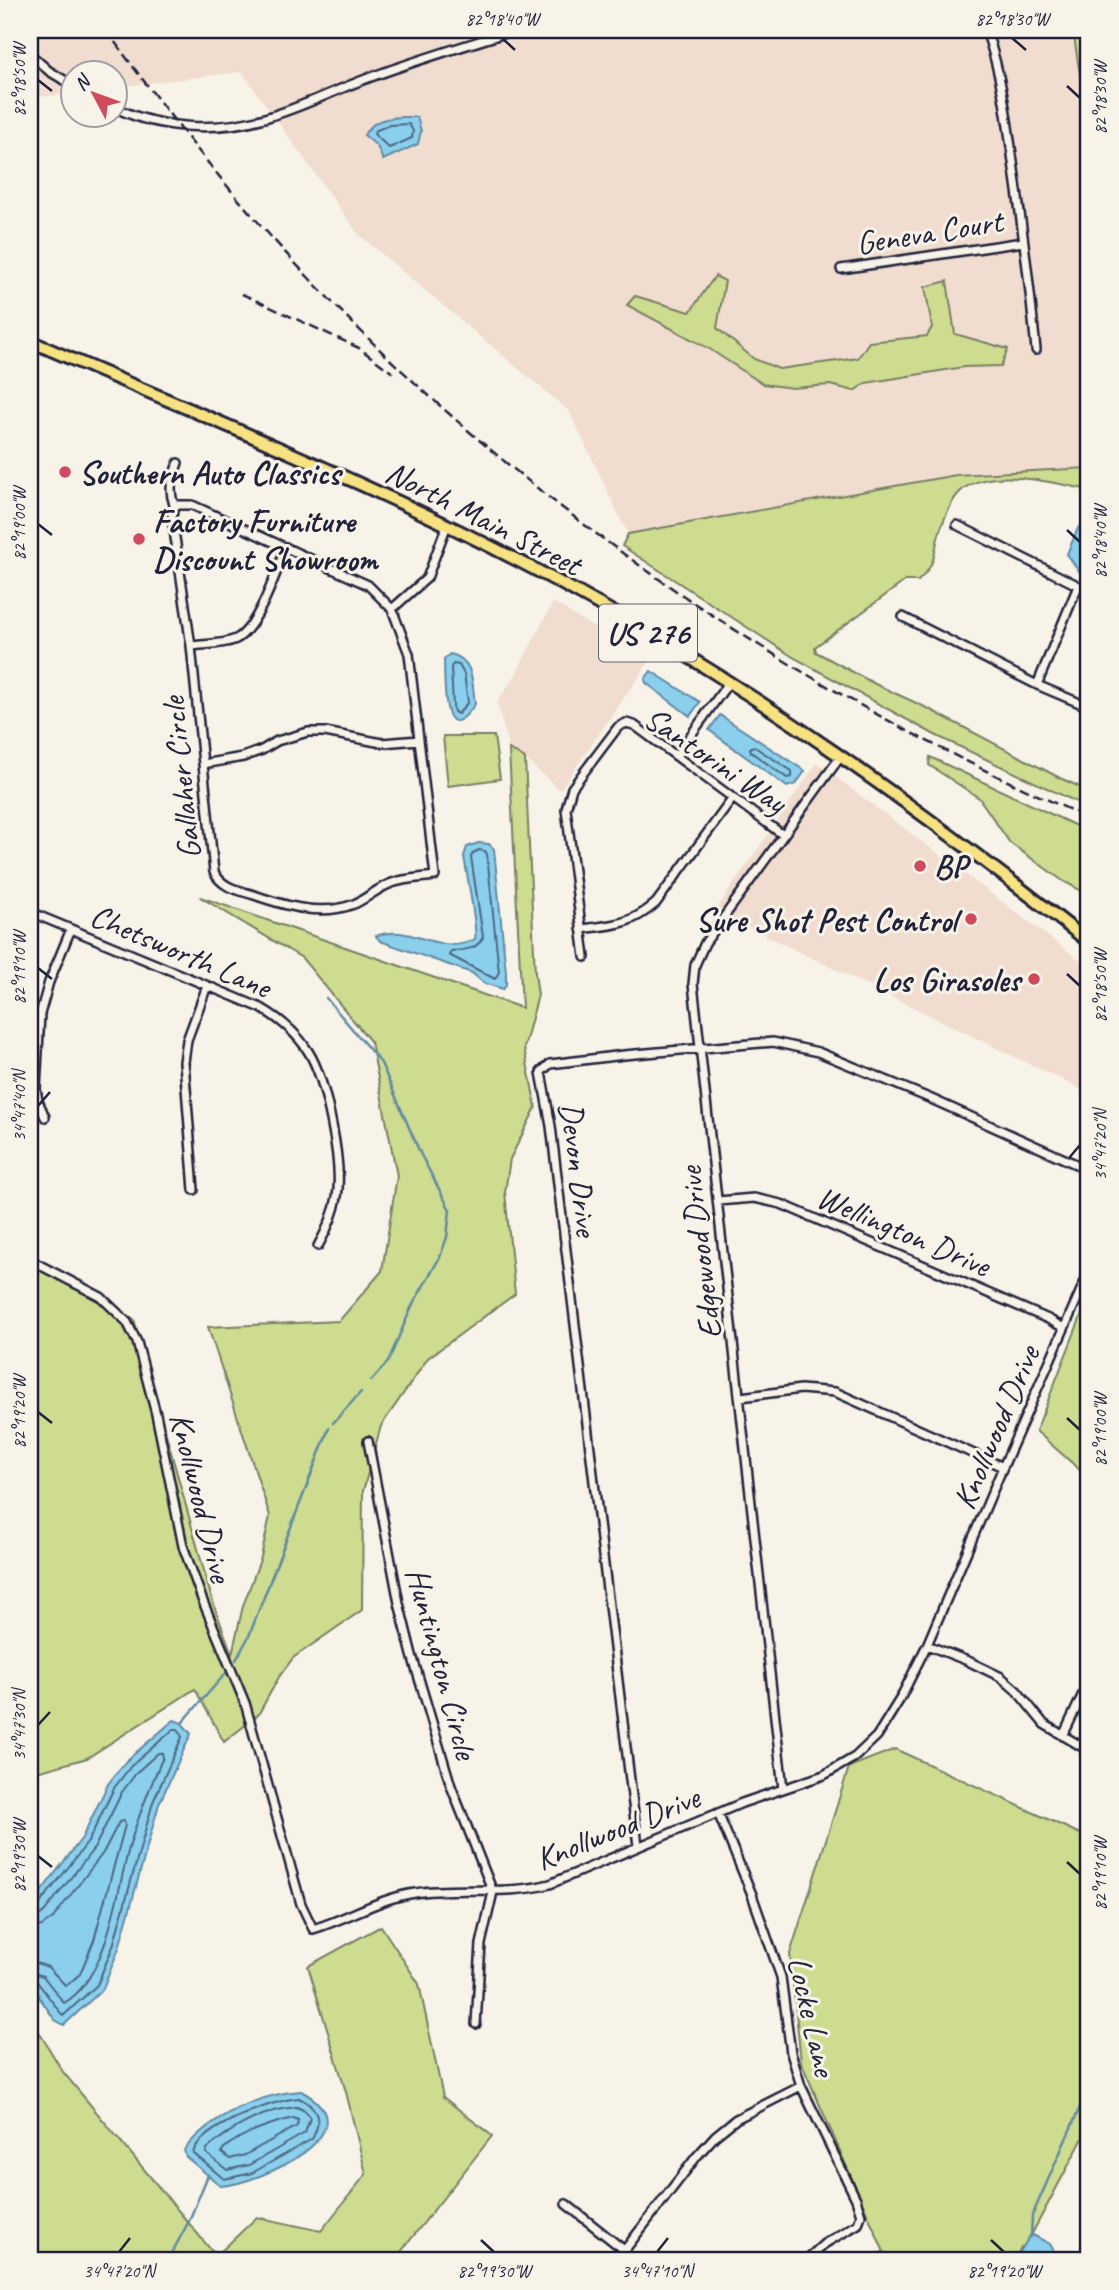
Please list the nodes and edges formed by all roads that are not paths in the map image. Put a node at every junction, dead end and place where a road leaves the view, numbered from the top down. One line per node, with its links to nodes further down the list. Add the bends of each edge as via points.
1 (515, 30): 5 (street, via 253,121 177,125)
2 (986, 30): 6 (street, via 1003,93)
3 (30, 54): 4 (street)
4 (60, 78)
5 (130, 113)
6 (1023, 242): 7 (street, Geneva Court); 9 (street)
7 (841, 269)
8 (30, 341): 13 (main road, North Main Street / US 276, via 319,465)
9 (1036, 350)
10 (178, 463): 11 (street, via 170,481)
11 (174, 505): 14 (street, Gallaher Circle, via 192,505); 19 (street, Gallaher Circle)
12 (957, 525): 15 (street)
13 (447, 526): 17 (street, via 427,578); 20 (main road, North Main Street / US 276, via 577,592)
14 (286, 547): 17 (street, Gallaher Circle, via 368,585); 19 (street, via 268,592 242,635)
15 (1079, 586): 16 (street); 21 (street)
16 (1089, 591)
17 (392, 609): 23 (street, Gallaher Circle, via 408,654)
18 (903, 617): 21 (street)
19 (191, 646): 26 (street, Gallaher Circle)
20 (729, 682): 24 (street); 25 (main road, North Main Street / US 276)
21 (1037, 685): 22 (street)
22 (1089, 707)
23 (419, 740): 26 (street, via 382,743 309,732 243,757); 26 (street, Gallaher Circle, via 435,876 393,883 336,909 296,908 218,880)
24 (676, 755): 27 (street, Santorini Way); 31 (street, Santorini Way, via 626,723 618,727 572,788 566,809)
25 (841, 756): 28 (street, Edgewood Drive); 32 (main road, North Main Street / US 276)
26 (203, 764)
27 (733, 798): 28 (street, Santorini Way); 31 (street, via 645,913 617,925)
28 (783, 835): 35 (street, Edgewood Drive, via 699,954 693,984)
29 (30, 912): 30 (street, Chetsworth Lane)
30 (71, 929): 34 (street, Chetsworth Lane); 36 (street, via 40,1014 36,1089)
31 (581, 929): 33 (street, Santorini Way)
32 (1089, 942)
33 (584, 957)
34 (207, 986): 38 (street, via 184,1062); 40 (street, Chetsworth Lane, via 274,1016 299,1039 315,1063 326,1101 338,1186 331,1222)
35 (699, 1048): 37 (street, Devon Drive, via 758,1042 804,1047); 39 (street, Edgewood Drive); 53 (street, Devon Drive, via 558,1062 541,1072)
36 (45, 1117)
37 (1089, 1170)
38 (194, 1190)
39 (718, 1201): 43 (street, Wellington Drive, via 754,1198 781,1204); 44 (street, Edgewood Drive)
40 (318, 1246)
41 (30, 1260): 54 (street, Knollwood Drive, via 101,1297 127,1322 137,1342 183,1546 245,1703 301,1904 313,1929 412,1893)
42 (1089, 1272): 43 (street, Knollwood Drive)
43 (1064, 1328): 46 (street, Knollwood Drive)
44 (741, 1397): 46 (street, via 801,1389 835,1392); 51 (street, Edgewood Drive)
45 (368, 1441): 54 (street, Huntington Circle, via 415,1667 451,1786)
46 (1003, 1467): 47 (street, Knollwood Drive)
47 (927, 1645): 49 (street, via 1001,1677 1044,1724); 51 (street, Knollwood Drive, via 888,1722 864,1750 824,1775)
48 (1089, 1681): 49 (street)
49 (1063, 1736): 50 (street)
50 (1089, 1751)
51 (783, 1789): 52 (street, Knollwood Drive)
52 (718, 1813): 53 (street, Knollwood Drive); 56 (street, Locke Lane, via 781,1977 791,2053)
53 (638, 1846): 54 (street, Knollwood Drive, via 550,1884)
54 (493, 1892): 55 (street, via 481,1944)
55 (476, 2024)
56 (801, 2086): 58 (street, via 736,2119 715,2136); 60 (street, Locke Lane, via 861,2219)
57 (566, 2204): 58 (street)
58 (625, 2250): 59 (street)
59 (618, 2260)
60 (806, 2260)

